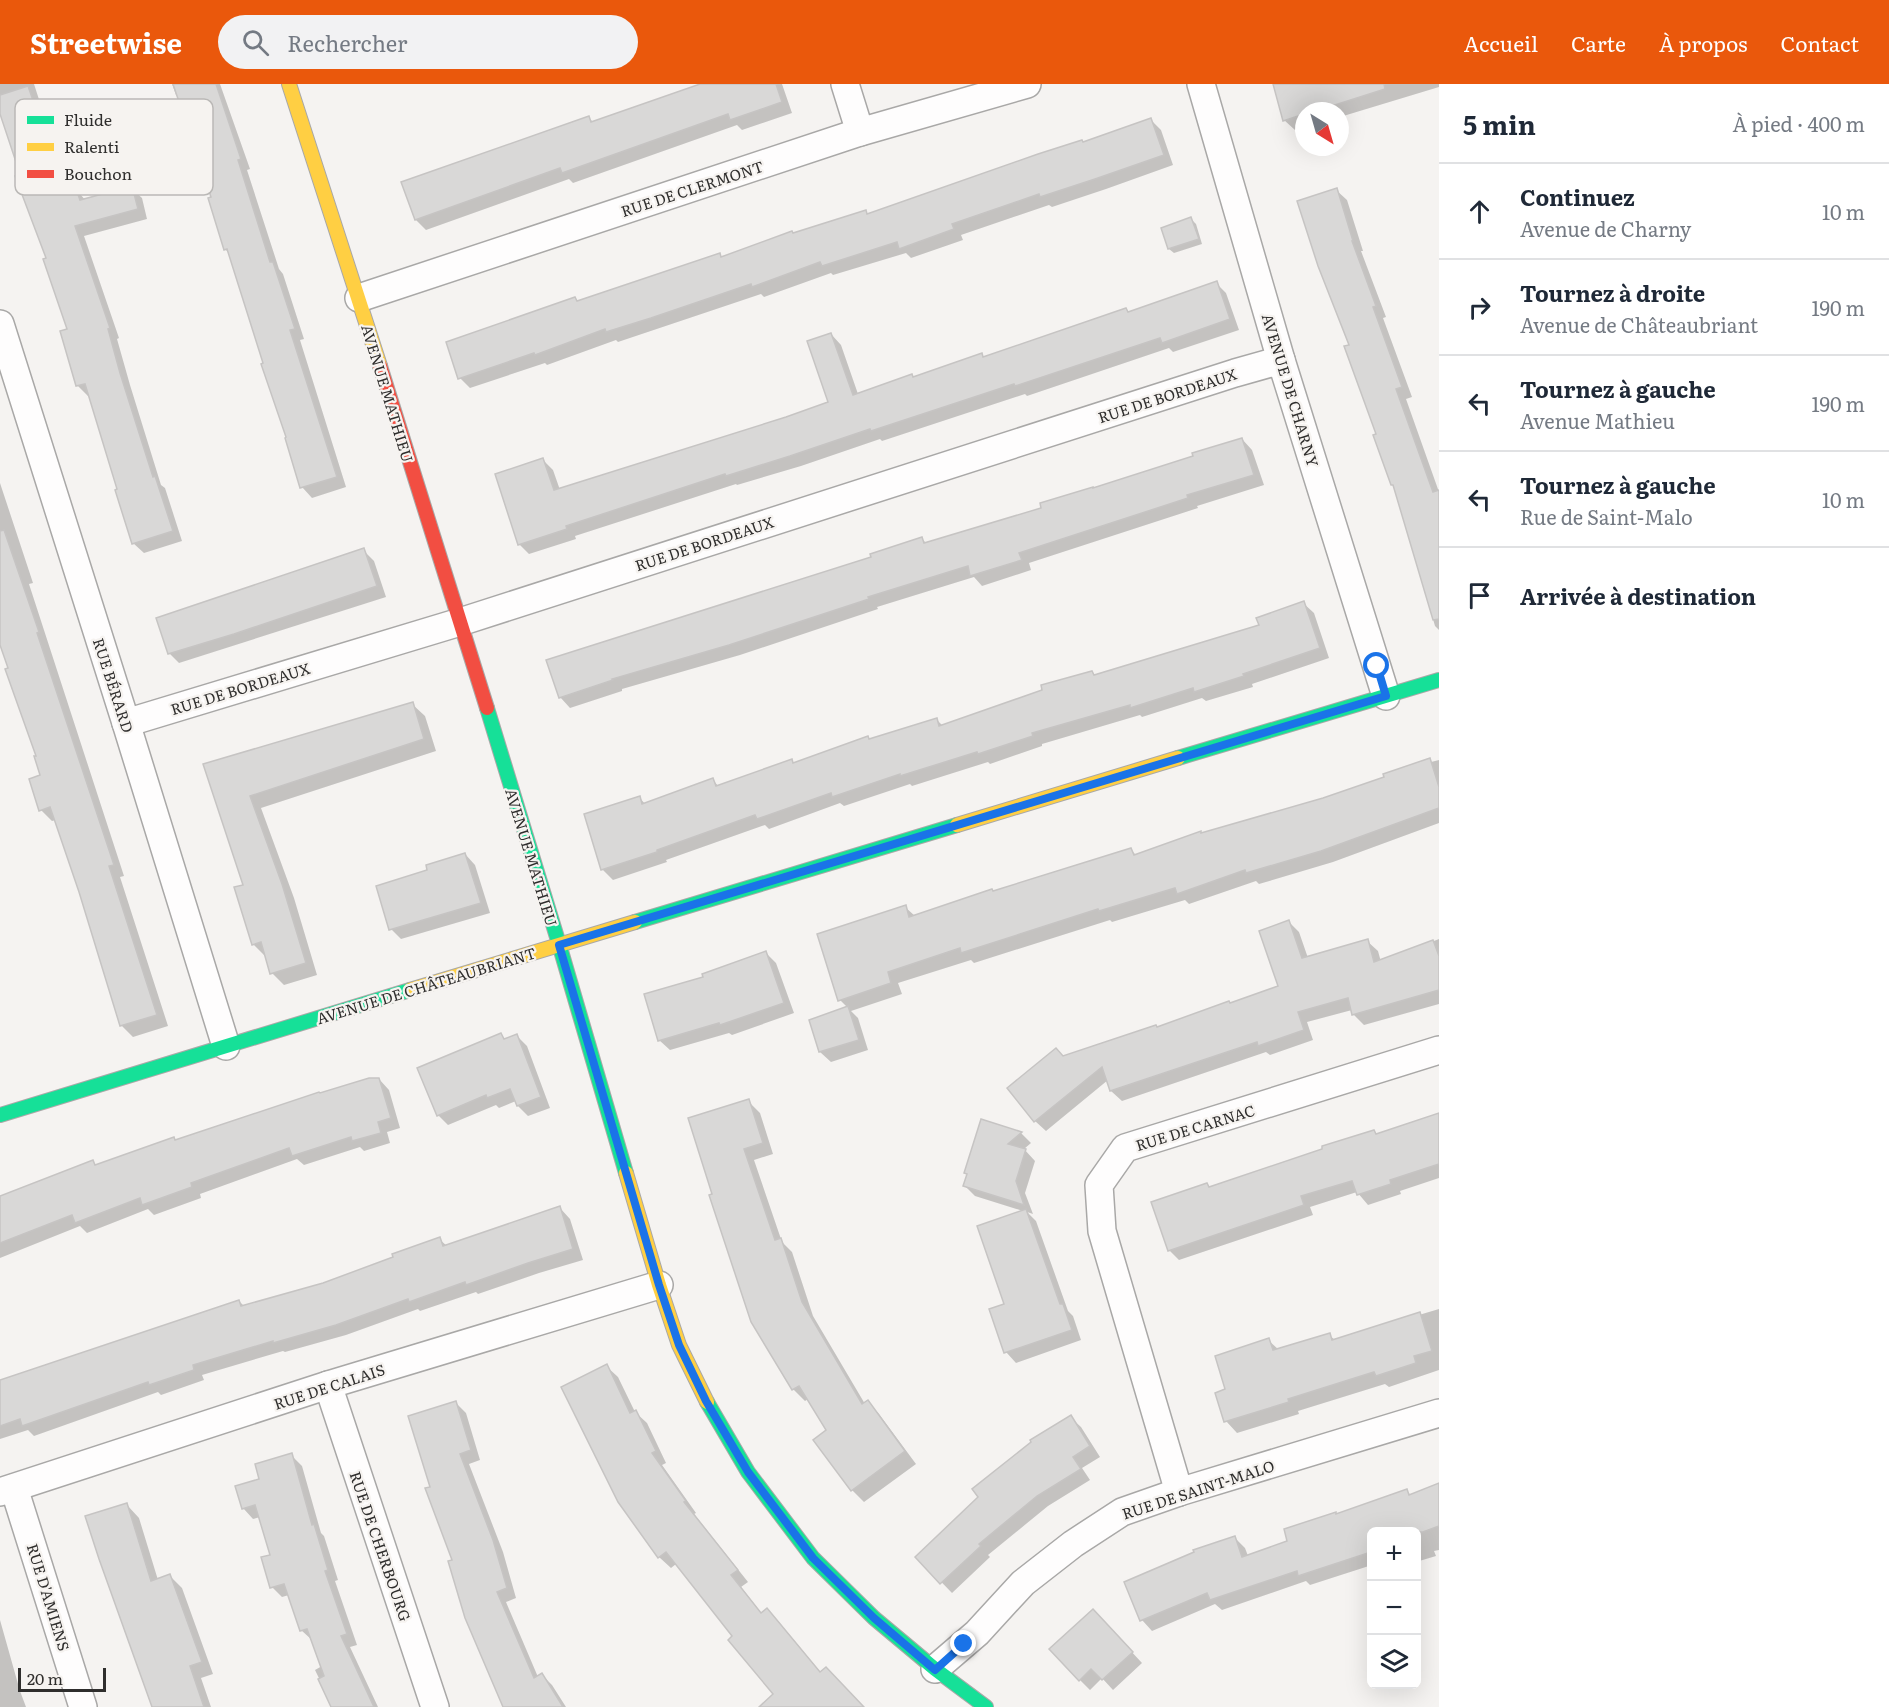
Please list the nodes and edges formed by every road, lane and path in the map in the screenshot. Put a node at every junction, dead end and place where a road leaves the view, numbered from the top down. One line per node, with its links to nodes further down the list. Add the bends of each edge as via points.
1 (289, 84): 6 (street, AVENUE MATHIEU)
2 (845, 84): 5 (street)
3 (1027, 84): 5 (street, RUE DE CLERMONT)
4 (1201, 84): 8 (street, AVENUE DE CHARNY)
5 (860, 132): 6 (street, RUE DE CLERMONT)
6 (358, 298): 9 (street, AVENUE MATHIEU)
7 (0, 324): 12 (street, RUE BÉRARD)
8 (1281, 360): 9 (street, RUE DE BORDEAUX); 11 (street, AVENUE DE CHARNY)
9 (460, 622): 12 (street, RUE DE BORDEAUX); 13 (street, AVENUE MATHIEU)
10 (1439, 680): 11 (street, AVENUE DE CHÂTEAUBRIANT)
11 (1386, 696): 13 (street, AVENUE DE CHÂTEAUBRIANT)
12 (126, 723): 14 (street, RUE BÉRARD)
13 (559, 945): 14 (street, AVENUE DE CHÂTEAUBRIANT); 17 (street, AVENUE MATHIEU)
14 (226, 1046): 16 (street, AVENUE DE CHÂTEAUBRIANT)
15 (1439, 1050): 21 (street, RUE DE CARNAC, via 1125,1148 1099,1185 1102,1231)
16 (0, 1115)
17 (659, 1285): 18 (street, RUE DE CALAIS); 22 (street, AVENUE MATHIEU, via 679,1345 706,1401 748,1472 813,1558)
18 (328, 1385): 20 (street, RUE DE CALAIS); 24 (street, RUE DE CHERBOURG)
19 (1439, 1413): 21 (street, RUE DE SAINT-MALO)
20 (7, 1490): 23 (street, RUE D'AMIENS)
21 (1179, 1492): 22 (street, RUE DE SAINT-MALO, via 1122,1512 1073,1544 1023,1583)
22 (935, 1670): 25 (street, AVENUE MATHIEU)
23 (83, 1707)
24 (435, 1707)
25 (986, 1707)

